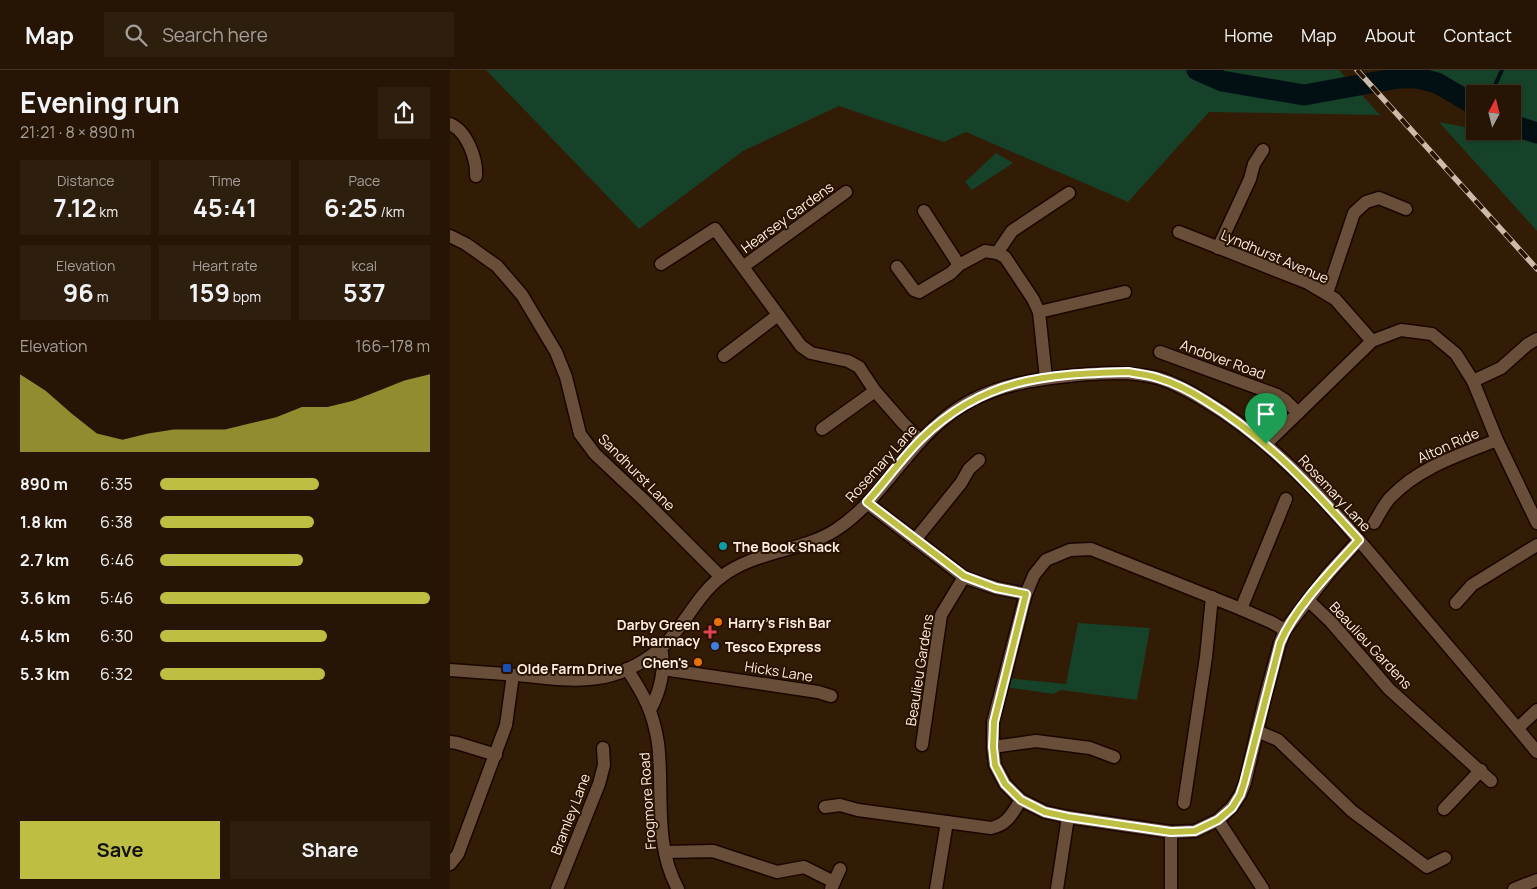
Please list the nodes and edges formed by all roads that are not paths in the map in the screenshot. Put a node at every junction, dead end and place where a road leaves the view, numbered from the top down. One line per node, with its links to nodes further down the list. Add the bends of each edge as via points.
1 (450, 124): 3 (street, via 467,140 477,165)
2 (1263, 150): 10 (street)
3 (476, 176)
4 (846, 192): 14 (street, Hearsey Gardens)
5 (1069, 193): 11 (street, via 1012,231)
6 (1406, 209): 17 (street, via 1380,198 1366,202 1354,213)
7 (924, 211): 13 (street)
8 (1179, 232): 10 (street, Lyndhurst Avenue)
9 (450, 236): 41 (street, Sandhurst Lane, via 497,266 522,295 556,352 580,434 595,454)
10 (1218, 248): 17 (street, Lyndhurst Avenue)
11 (997, 253): 13 (street, via 985,251); 18 (street, via 1005,257)
12 (661, 264): 14 (street, Hearsey Gardens, via 716,229)
13 (959, 265): 15 (street, via 919,292 914,290)
14 (744, 266): 19 (street, Hearsey Gardens)
15 (897, 266)
16 (1125, 292): 18 (street)
17 (1327, 293): 21 (street, Lyndhurst Avenue)
18 (1039, 312): 24 (street)
19 (778, 315): 23 (street); 26 (street, Hearsey Gardens, via 801,346 811,353 860,367)
20 (1537, 339): 25 (street, via 1501,368)
21 (1372, 341): 25 (street, via 1401,330 1432,334 1456,354); 27 (street)
22 (1160, 352): 27 (street, Andover Road, via 1277,396)
23 (724, 356)
24 (1046, 378): 29 (street, Rosemary Lane, via 993,390 968,402); 31 (street, Rosemary Lane, via 1128,372 1159,378 1188,390 1224,412)
25 (1473, 381): 30 (street)
26 (875, 391): 28 (street); 29 (street, Hearsey Gardens)
27 (1298, 413): 31 (street)
28 (822, 429)
29 (920, 440): 35 (street, Rosemary Lane)
30 (1497, 440): 34 (street); 36 (street, Alton Ride, via 1414,477 1390,498)
31 (1266, 444): 39 (street, Rosemary Lane)
32 (979, 460): 38 (street)
33 (1286, 500): 47 (street)
34 (1532, 501): 37 (street)
35 (867, 502): 38 (street); 41 (street, Rosemary Lane, via 834,531 805,545 744,564)
36 (1374, 523)
37 (1537, 523)
38 (915, 540): 42 (street)
39 (1359, 540): 45 (street); 57 (street, Rosemary Lane)
40 (1537, 545): 46 (street, via 1472,585)
41 (721, 576): 49 (street, Rosemary Lane)
42 (964, 576): 43 (street, via 988,586); 60 (street, Beaulieu Gardens, via 941,615)
43 (1026, 594): 44 (street, via 1034,575 1046,560 1070,550 1091,550); 61 (street, via 994,722)
44 (1212, 598): 47 (street); 69 (street)
45 (1308, 600): 48 (street); 66 (street, Beaulieu Gardens, via 1389,689)
46 (1456, 602)
47 (1241, 609): 48 (street)
48 (1285, 630): 58 (street)
49 (661, 648): 50 (street, Rosemary Lane); 51 (street)
50 (627, 669): 53 (street, Rosemary Lane, via 608,677 581,681); 55 (street, Frogmore Road)
51 (663, 669): 54 (street, Hicks Lane); 55 (street)
52 (450, 670): 53 (street, Rosemary Lane)
53 (513, 675): 64 (street, via 506,725)
54 (831, 696)
55 (650, 710): 76 (street, Frogmore Road, via 659,751)
56 (1537, 710): 57 (street)
57 (1518, 728): 63 (street, Rosemary Lane)
58 (1257, 731): 73 (street, via 1240,795 1232,808); 77 (street, via 1278,740 1352,811 1427,867)
59 (450, 742): 64 (street)
60 (922, 744)
61 (993, 747): 65 (street, via 1036,741 1090,748); 68 (street, via 995,765 1005,784)
62 (603, 748): 82 (street, Bramley Lane, via 604,765 599,784)
63 (1537, 752)
64 (496, 755): 78 (street, via 458,854)
65 (1114, 757)
66 (1480, 770): 67 (street, Beaulieu Gardens); 71 (street)
67 (1491, 781)
68 (1021, 800): 72 (street, via 1045,812); 74 (street, via 1000,826 990,828)
69 (1184, 803)
70 (825, 807): 74 (street, via 840,805)
71 (1444, 809)
72 (1068, 817): 75 (street); 85 (street)
73 (1218, 820): 75 (street, via 1195,831); 87 (street)
74 (946, 822): 84 (street)
75 (1171, 832): 86 (street)
76 (665, 852): 81 (street, via 713,850 777,872 804,867); 83 (street, Frogmore Road)
77 (1445, 858)
78 (450, 864)
79 (840, 869): 81 (street)
80 (1537, 880): 88 (street)
81 (832, 886)
82 (557, 889)
83 (678, 889)
84 (936, 889)
85 (1057, 889)
86 (1171, 889)
87 (1263, 889)
88 (1514, 889)

